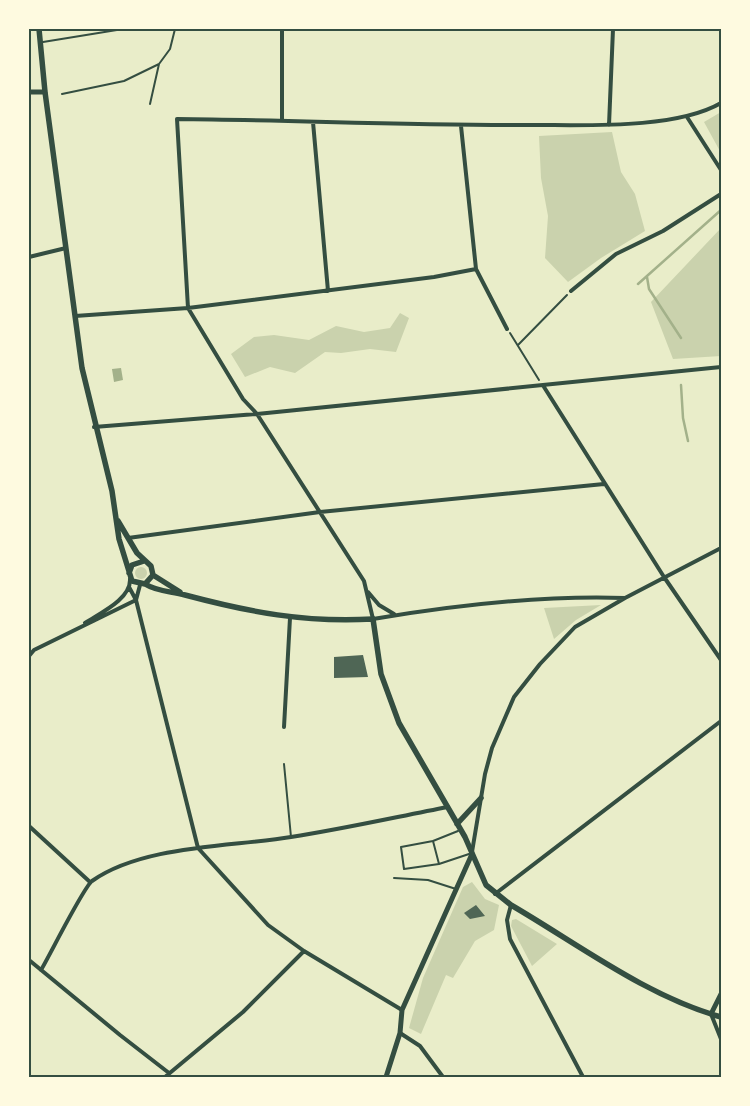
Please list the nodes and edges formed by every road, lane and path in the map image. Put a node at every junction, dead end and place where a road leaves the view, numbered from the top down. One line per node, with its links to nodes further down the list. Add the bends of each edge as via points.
1 (39, 29): 6 (main road)
2 (123, 29): 6 (lane)
3 (175, 29): 7 (lane, via 170,49)
4 (282, 29): 14 (street)
5 (613, 29): 16 (street)
6 (40, 42): 9 (main road)
7 (159, 64): 10 (lane, via 124,81); 12 (lane)
8 (29, 92): 9 (street)
9 (45, 92): 20 (main road)
10 (62, 94)
11 (721, 103): 13 (street)
12 (150, 104)
13 (687, 117): 16 (street); 18 (street)
14 (282, 120): 15 (street); 25 (street, via 178,119)
15 (313, 122): 17 (street); 23 (street)
16 (609, 125): 17 (street)
17 (462, 126): 22 (street)
18 (721, 170)
19 (721, 194): 24 (street, via 663,231 616,254)
20 (66, 248): 21 (street); 26 (main road)
21 (29, 257)
22 (476, 269): 23 (street); 27 (street)
23 (328, 290): 25 (street)
24 (571, 291): 28 (path)
25 (188, 308): 26 (street); 31 (street, via 243,399)
26 (75, 316): 32 (main road)
27 (507, 329): 28 (path)
28 (518, 345): 30 (path)
29 (721, 367): 30 (street)
30 (544, 387): 31 (street); 33 (street)
31 (257, 414): 32 (street); 34 (street)
32 (94, 426): 35 (main road)
33 (604, 484): 34 (street); 41 (street)
34 (320, 512): 36 (street); 44 (street)
35 (118, 521): 36 (main road); 39 (main road, via 119,539)
36 (128, 538): 38 (main road)
37 (721, 548): 41 (street)
38 (144, 561): 39 (main road, via 135,562); 40 (main road, via 151,566)
39 (129, 575): 42 (main road); 43 (street)
40 (153, 575): 42 (main road); 45 (main road)
41 (664, 577): 46 (street); 55 (street)
42 (143, 585): 45 (main road, via 156,591); 47 (street)
43 (129, 587): 47 (street); 51 (street, via 124,595)
44 (367, 590): 48 (street, via 379,605); 50 (street)
45 (182, 594): 49 (main road)
46 (625, 598): 48 (street, via 548,598); 59 (street, via 575,627 514,697 492,748)
47 (136, 600): 51 (street); 66 (street)
48 (396, 615): 50 (street)
49 (290, 618): 50 (main road); 57 (street)
50 (373, 619): 60 (main road, via 380,674 386,693 407,740)
51 (75, 630): 53 (street)
52 (29, 648): 53 (street)
53 (34, 650): 54 (street)
54 (29, 656)
55 (721, 660)
56 (721, 721): 72 (street)
57 (284, 727)
58 (284, 764): 64 (lane)
59 (481, 798): 61 (main road); 67 (street)
60 (448, 807): 61 (main road); 64 (street)
61 (457, 824): 63 (main road)
62 (29, 826): 70 (street)
63 (461, 830): 65 (lane); 67 (main road)
64 (291, 837): 66 (street)
65 (433, 841): 68 (lane); 68 (lane, via 401,847 402,862 404,869)
66 (198, 848): 70 (street, via 135,861 114,868); 74 (street, via 268,924)
67 (472, 854): 68 (lane); 71 (street); 72 (main road, via 486,885)
68 (439, 864)
69 (394, 878): 71 (lane, via 428,880)
70 (90, 882): 76 (street)
71 (456, 889): 78 (street)
72 (495, 894): 73 (main road)
73 (510, 905): 79 (main road, via 654,991); 87 (street, via 507,920 510,939)
74 (304, 951): 78 (street); 83 (street, via 243,1012)
75 (29, 960): 76 (street)
76 (41, 970): 83 (street)
77 (721, 994): 79 (street)
78 (402, 1010): 81 (street)
79 (711, 1014): 80 (main road); 82 (street)
80 (721, 1017)
81 (400, 1033): 85 (street); 86 (street, via 420,1046)
82 (721, 1039)
83 (170, 1074): 84 (street)
84 (165, 1077)
85 (386, 1077)
86 (443, 1077)
87 (584, 1077)

